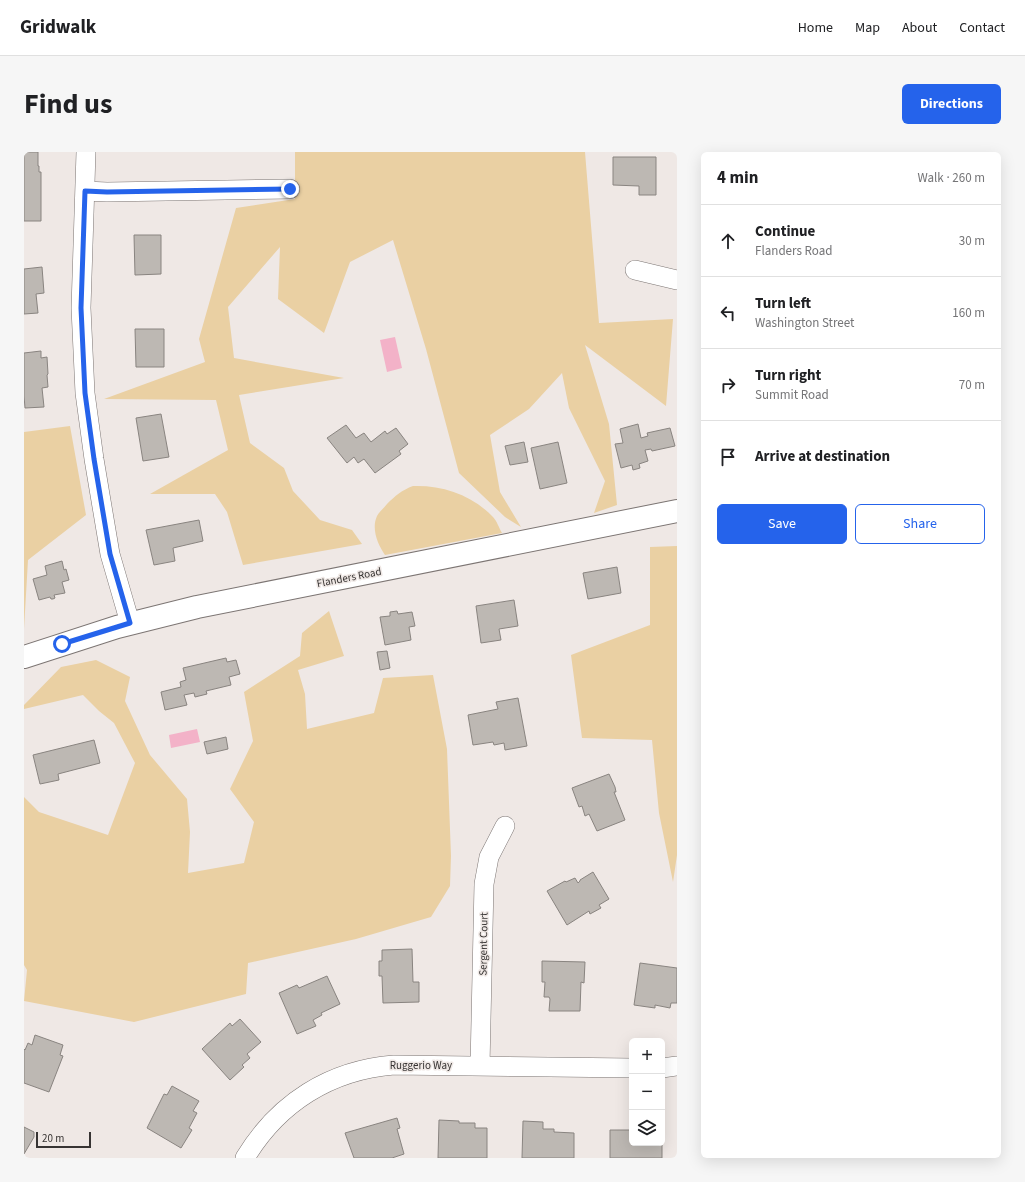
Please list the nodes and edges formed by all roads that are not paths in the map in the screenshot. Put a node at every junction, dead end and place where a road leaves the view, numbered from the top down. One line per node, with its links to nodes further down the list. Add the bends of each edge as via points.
1 (86, 152): 3 (street)
2 (290, 189): 3 (street)
3 (85, 191): 7 (street, via 81,308 86,400 110,554)
4 (635, 270): 5 (street)
5 (677, 280)
6 (677, 512): 7 (main road, Flanders Road, via 235,599)
7 (130, 623): 8 (main road, Flanders Road)
8 (24, 658)
9 (505, 826): 10 (street, Sergent Court, via 491,850 484,879)
10 (480, 1066): 12 (street, Ruggerio Way); 14 (street, Ruggerio Way, via 394,1065 369,1068 338,1077 289,1105 254,1142)
11 (677, 1066): 13 (street)
12 (629, 1068)
13 (665, 1068)
14 (245, 1158)

